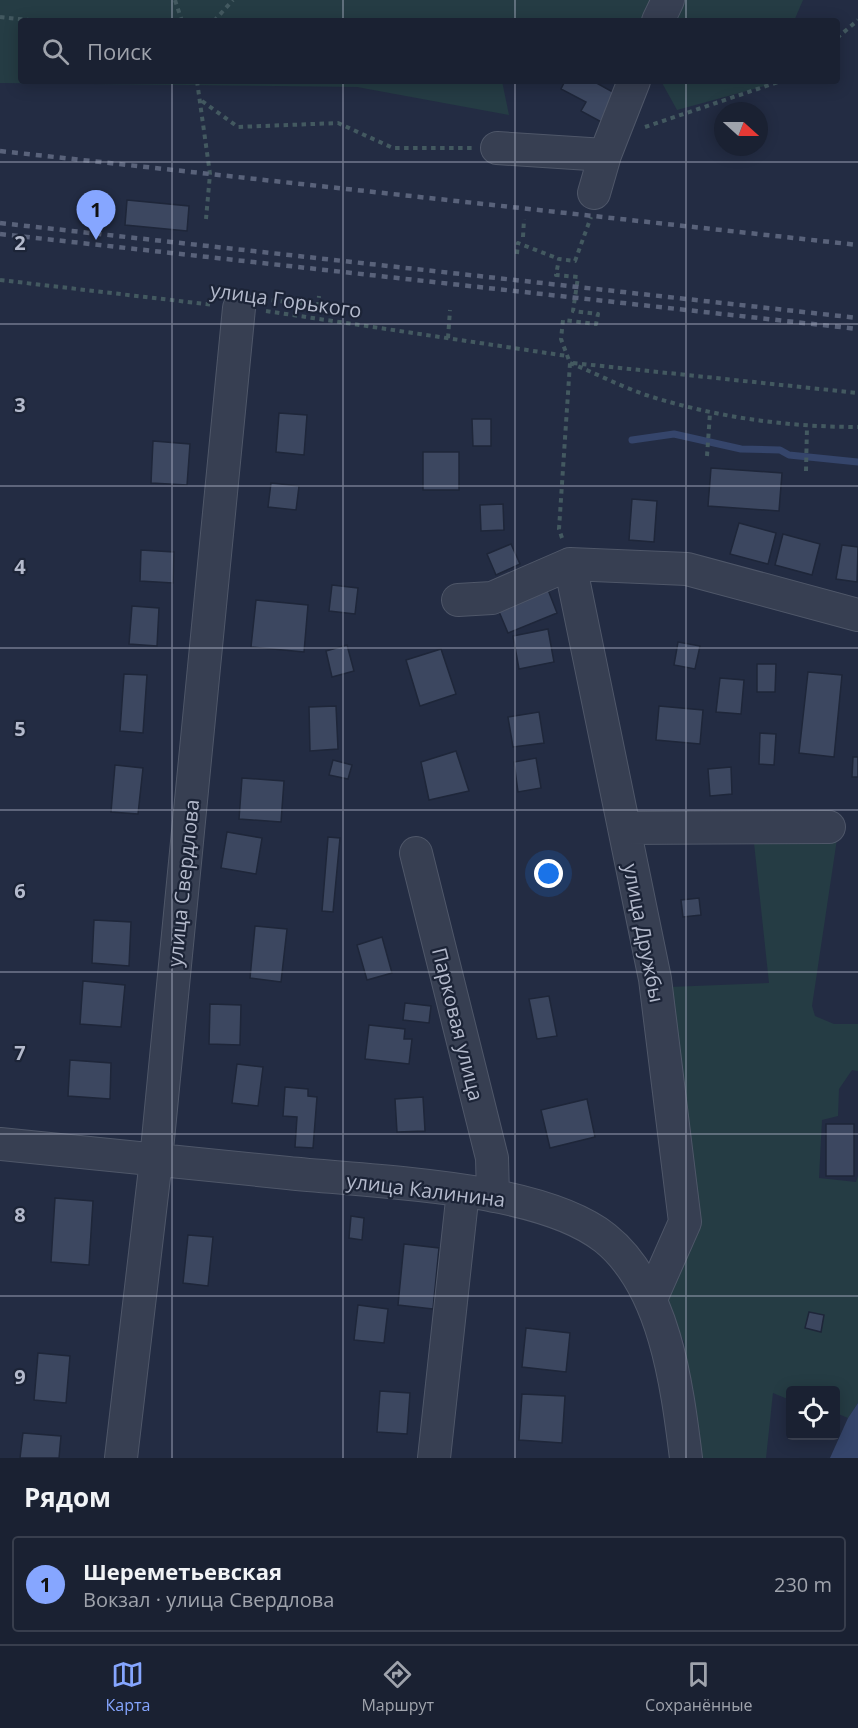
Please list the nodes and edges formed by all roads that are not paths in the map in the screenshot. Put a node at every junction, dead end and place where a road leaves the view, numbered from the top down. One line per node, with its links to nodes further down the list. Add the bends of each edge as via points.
1 (668, 0): 2 (street)
2 (659, 18)
3 (633, 84): 5 (street)
4 (497, 148): 5 (street)
5 (605, 155): 6 (street)
6 (593, 205)
7 (244, 308): 15 (street, улица Свердлова)
8 (570, 564): 9 (street, via 492,598); 10 (street, via 687,569); 12 (street, улица Дружбы)
9 (458, 600)
10 (858, 615)
11 (829, 827): 12 (street)
12 (624, 828): 17 (street, улица Дружбы, via 655,979 685,1222)
13 (416, 853): 16 (street, Парковая улица, via 492,1158)
14 (0, 1144): 15 (street, улица Калинина)
15 (156, 1160): 16 (street, улица Калинина); 18 (street, улица Свердлова)
16 (478, 1193): 17 (street, улица Калинина, via 558,1213 598,1234 624,1259); 19 (street, Парковая улица)
17 (651, 1299): 20 (street, улица Калинина, via 675,1384)
18 (121, 1458)
19 (435, 1458)
20 (686, 1458)

